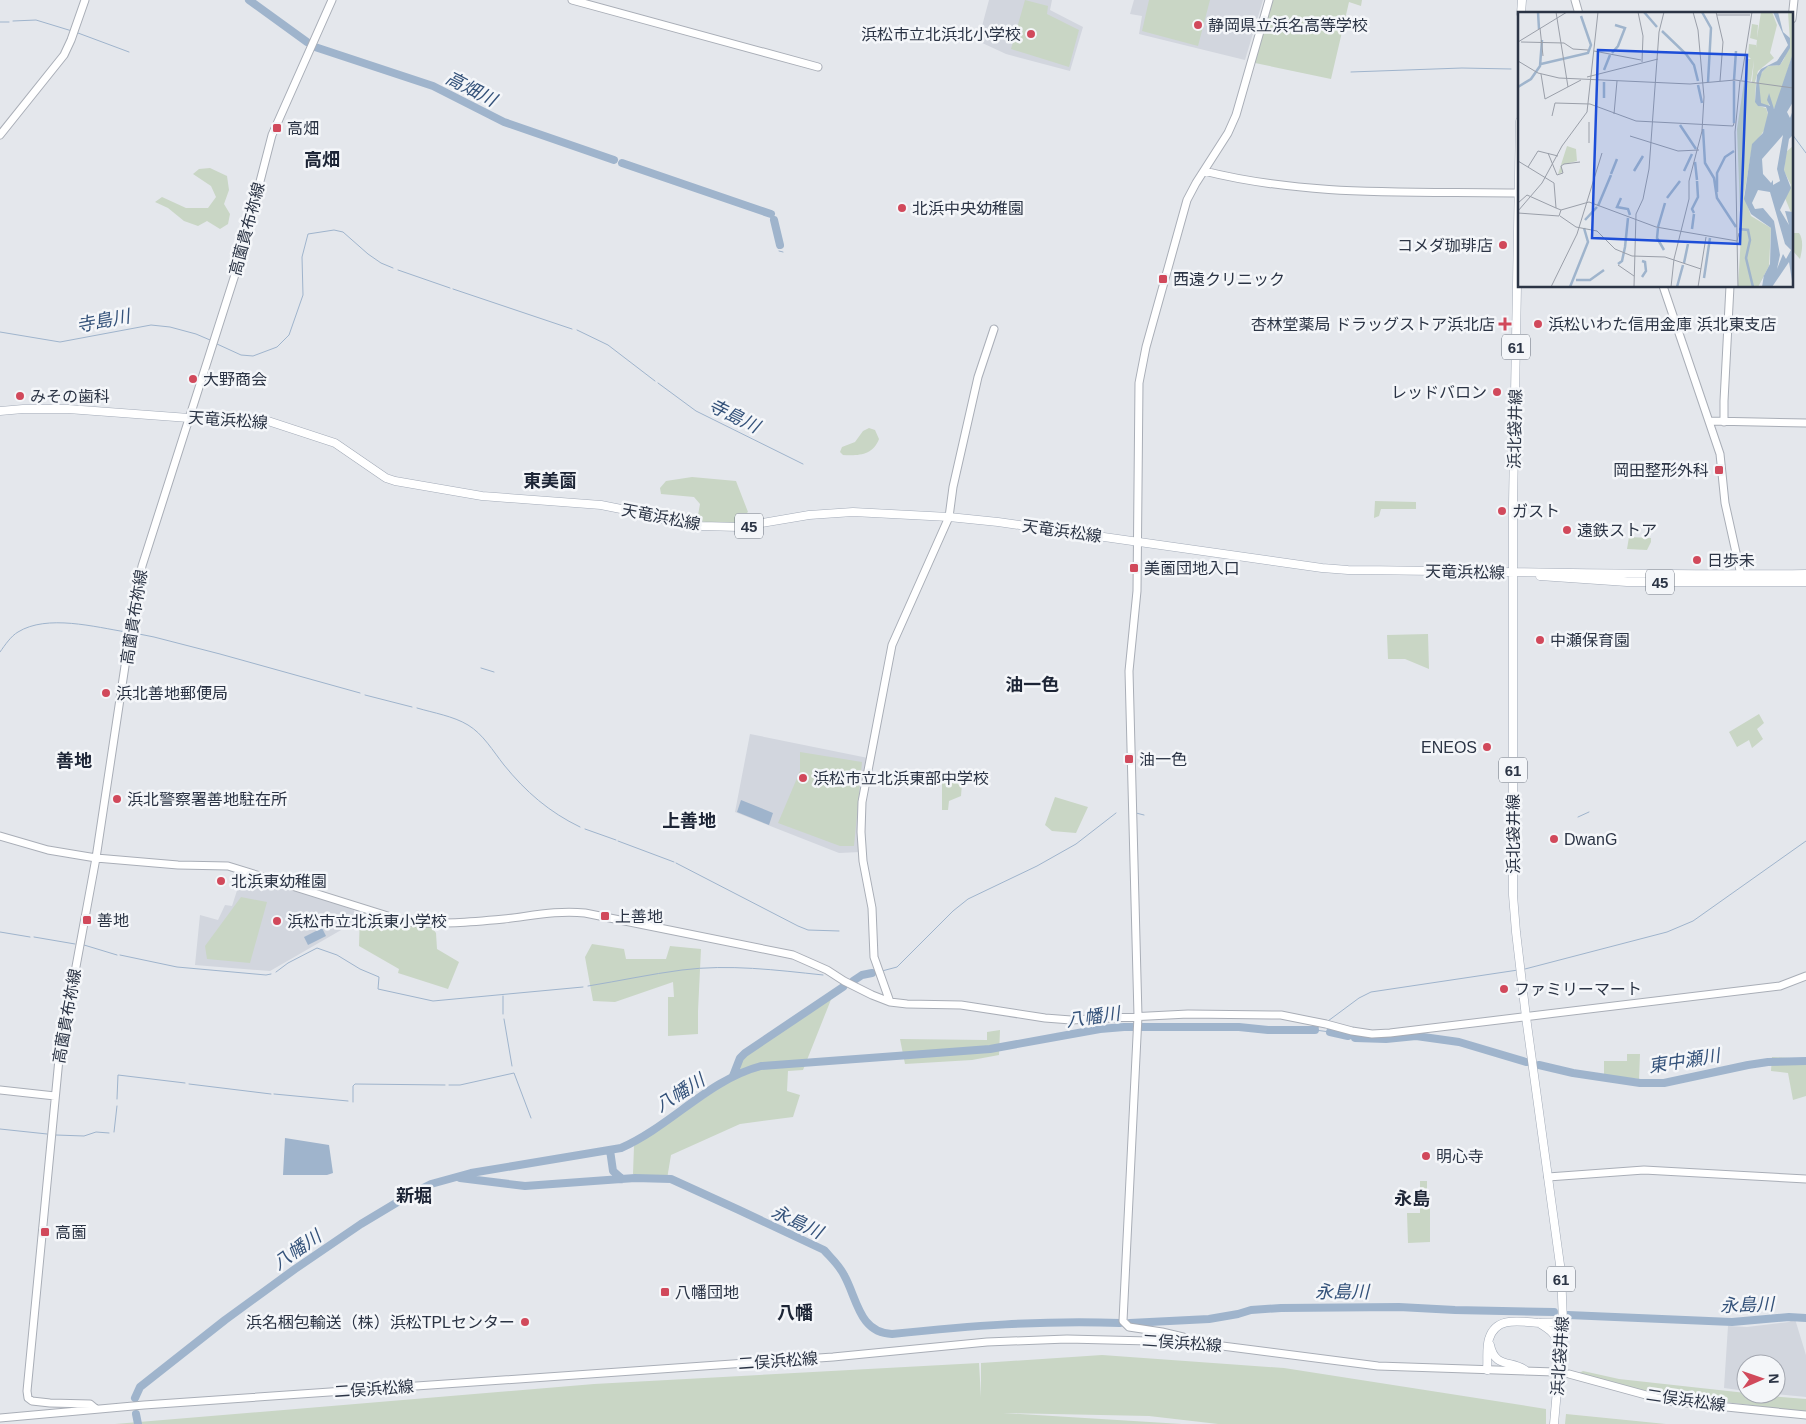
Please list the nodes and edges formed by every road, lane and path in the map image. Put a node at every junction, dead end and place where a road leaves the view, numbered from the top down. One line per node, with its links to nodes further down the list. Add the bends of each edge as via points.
1 (85, 0): 8 (street, via 62,58)
2 (332, 0): 15 (street, 高薗貴布祢線, via 272,135 240,259)
3 (572, 0): 7 (street)
4 (1268, 0): 9 (street, via 1236,115)
5 (1575, 0): 6 (street)
6 (1579, 12)
7 (818, 67)
8 (0, 135)
9 (1204, 171): 10 (street, via 1259,183 1316,190); 20 (street, via 1188,200 1142,360)
10 (1518, 193): 21 (main road, 浜北袋井線 / 61)
11 (1664, 288): 16 (street)
12 (1730, 288): 17 (street)
13 (994, 330): 19 (street, via 978,377)
14 (0, 411): 15 (main road, 天竜浜松線 / 45, via 68,409)
15 (189, 418): 19 (main road, 天竜浜松線 / 45, via 245,419 285,426 335,443 395,481 482,496 601,505 682,525 740,527 832,512); 26 (street, 高薗貴布祢線, via 139,578)
16 (1710, 421): 17 (street); 23 (street, via 1720,454 1725,503)
17 (1724, 422): 18 (street)
18 (1806, 423)
19 (949, 517): 20 (main road, 天竜浜松線 / 45); 28 (street, via 892,646 862,802 861,832 872,908 874,957)
20 (1138, 542): 21 (main road, 天竜浜松線 / 45, via 1332,569); 30 (street, via 1136,604 1128,671)
21 (1514, 573): 23 (main road, 天竜浜松線 / 45); 24 (main road, 天竜浜松線 / 45, via 1626,582); 29 (main road, 浜北袋井線 / 61, via 1513,895)
22 (1806, 574): 23 (main road, 天竜浜松線 / 45)
23 (1741, 575)
24 (1806, 582)
25 (0, 836): 26 (street, via 48,850)
26 (96, 858): 28 (street, via 228,866 407,922 585,913 792,955); 32 (street, 高薗貴布祢線, via 63,1033)
27 (1806, 976): 29 (street, via 1780,986)
28 (890, 1002): 30 (street, via 977,1007 1071,1020)
29 (1526, 1017): 30 (street, via 1372,1034 1281,1015 1188,1014); 33 (main road, 浜北袋井線 / 61)
30 (1137, 1019): 38 (street, via 1124,1321 1129,1327 1183,1337)
31 (0, 1090): 32 (street)
32 (55, 1096): 44 (street, 高薗貴布祢線, via 27,1391 32,1401 90,1404)
33 (1548, 1177): 34 (street, via 1644,1170); 35 (main road, 浜北袋井線 / 61, via 1561,1272)
34 (1806, 1179)
35 (1563, 1322): 36 (main road); 39 (main road, 浜北袋井線 / 61)
36 (1539, 1323): 37 (main road, via 1514,1320 1503,1323 1493,1330); 39 (main road, via 1557,1336)
37 (1489, 1338): 40 (main road); 41 (main road, via 1491,1350 1502,1364 1520,1366)
38 (1191, 1342): 40 (street, 二俣浜松線, via 1353,1363); 44 (street, 二俣浜松線, via 1067,1339 987,1342 815,1359)
39 (1560, 1364): 47 (main road, 浜北袋井線 / 61)
40 (1487, 1370): 41 (street, 二俣浜松線)
41 (1525, 1370): 42 (street, 二俣浜松線)
42 (1555, 1372)
43 (1569, 1374): 45 (street, 二俣浜松線, via 1668,1401)
44 (96, 1409): 46 (street, 二俣浜松線)
45 (1806, 1415)
46 (0, 1418)
47 (1554, 1424)

